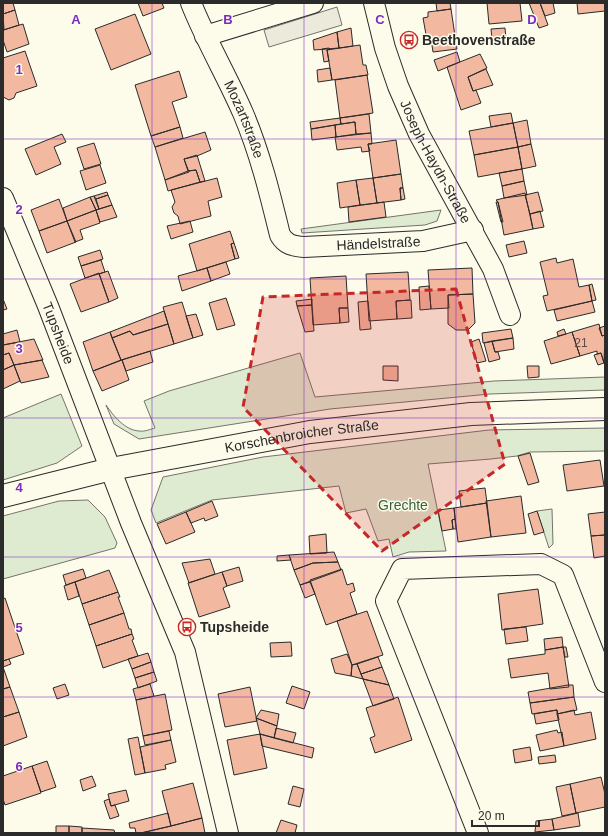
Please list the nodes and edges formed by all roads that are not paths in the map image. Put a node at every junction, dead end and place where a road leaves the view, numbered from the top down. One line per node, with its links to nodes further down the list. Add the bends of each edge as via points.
1 (191, 3): 4 (street, Mozartstraße)
2 (313, 3): 4 (street)
3 (374, 3): 6 (street, Joseph-Haydn-Straße, via 398,86 420,134)
4 (205, 36): 7 (street, Mozartstraße, via 252,135 278,229)
5 (3, 198): 10 (street, Tupsheide)
6 (473, 230): 7 (street, Händelstraße, via 407,242 304,247 292,246); 8 (street, Joseph-Haydn-Straße, via 493,269)
7 (284, 241)
8 (510, 315)
9 (605, 409): 10 (main road, Korschenbroicher Straße, via 471,414 310,432)
10 (111, 468): 11 (main road, Korschenbroicher Straße); 13 (street, Tupsheide, via 185,652)
11 (3, 496)
12 (605, 682): 14 (street, via 562,575 541,564 402,569 386,601)
13 (228, 833)
14 (478, 833)

